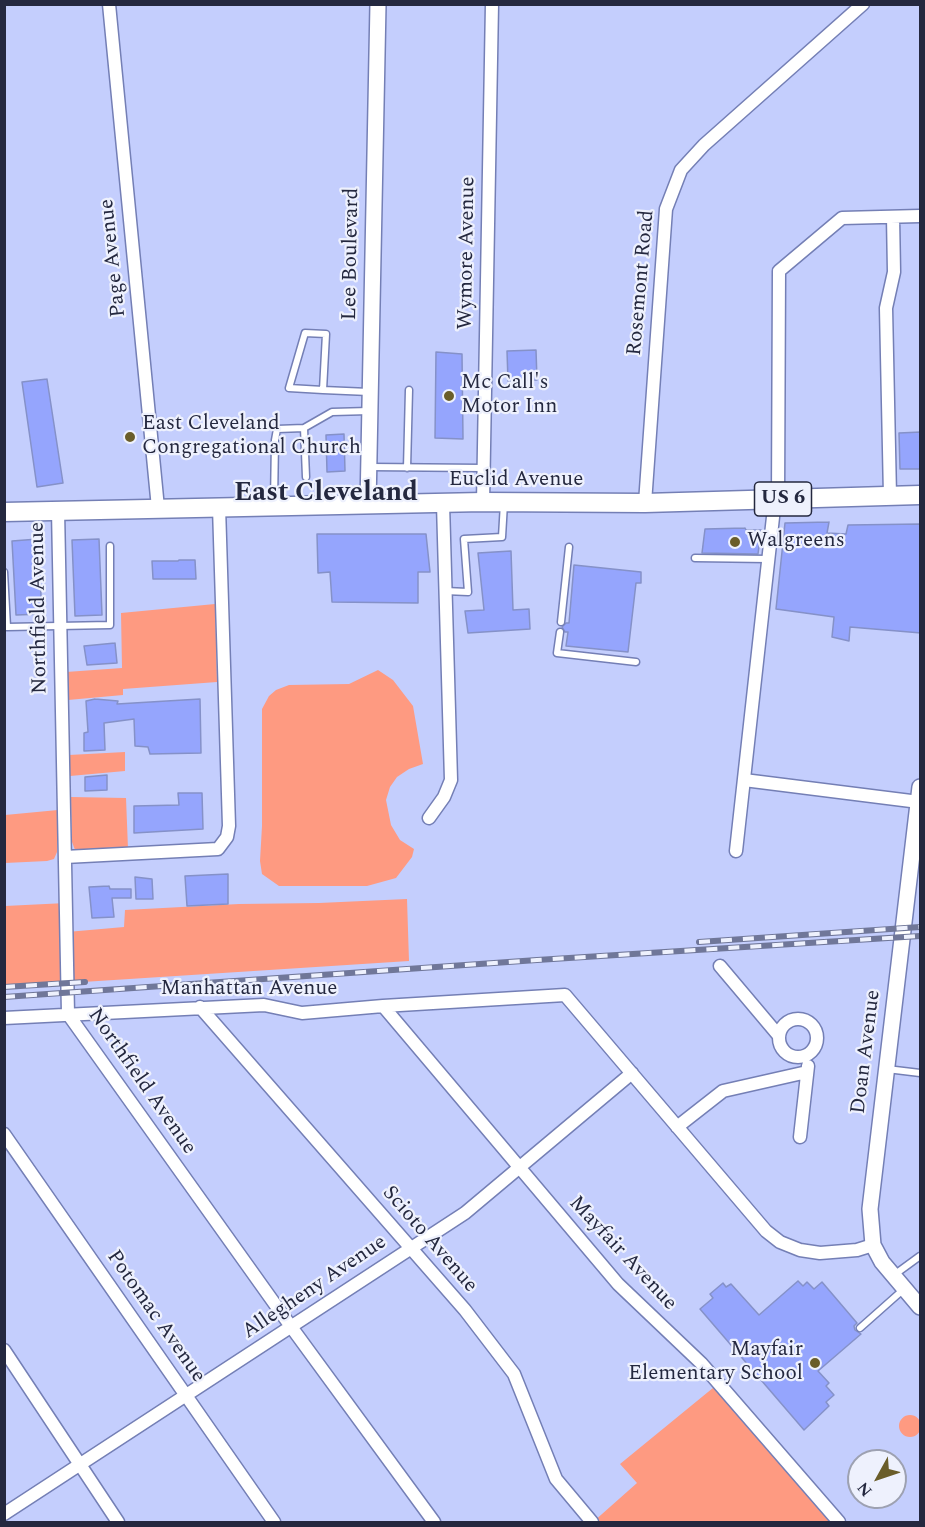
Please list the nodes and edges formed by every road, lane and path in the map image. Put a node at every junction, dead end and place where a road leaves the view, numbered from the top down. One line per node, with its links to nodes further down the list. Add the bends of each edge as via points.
1 (109, 4): 26 (street, Page Avenue)
2 (378, 4): 9 (street, Lee Boulevard)
3 (492, 4): 14 (street, Wymore Avenue)
4 (862, 4): 21 (street, Rosemont Road, via 681,170 666,209)
5 (921, 216): 6 (street)
6 (893, 217): 17 (street, via 894,272 886,308); 18 (street, via 842,218 779,271)
7 (323, 390): 7 (lane, via 289,388 305,333 326,334); 9 (lane)
8 (409, 390): 13 (lane)
9 (370, 392): 10 (street, Lee Boulevard)
10 (369, 411): 11 (lane, via 332,412); 12 (street, Lee Boulevard)
11 (304, 428): 15 (lane); 25 (lane, via 278,429)
12 (368, 467): 13 (lane); 23 (street, Lee Boulevard)
13 (407, 468): 14 (lane)
14 (484, 468): 19 (street, Wymore Avenue)
15 (306, 477)
16 (921, 495): 17 (main road, Euclid Avenue / US 6)
17 (890, 496): 18 (main road, Euclid Avenue / US 6)
18 (777, 499): 21 (main road, Euclid Avenue / US 6); 32 (street)
19 (483, 502): 20 (main road, Euclid Avenue / US 6); 22 (main road, Euclid Avenue / US 6)
20 (504, 502): 21 (main road, Euclid Avenue / US 6); 34 (lane, via 502,537 464,539 468,592)
21 (645, 503)
22 (443, 504): 23 (main road, Euclid Avenue / US 6); 34 (street)
23 (368, 505): 25 (main road, Euclid Avenue / US 6)
24 (219, 507): 25 (main road, Euclid Avenue / US 6); 26 (main road, Euclid Avenue / US 6); 43 (street, via 229,826 225,842 218,849)
25 (274, 507)
26 (158, 508): 27 (main road, Euclid Avenue / US 6)
27 (58, 510): 28 (main road, Euclid Avenue / US 6); 36 (street, Northfield Avenue)
28 (4, 512)
29 (110, 546): 36 (lane, via 110,625)
30 (570, 547): 35 (lane)
31 (695, 558): 32 (lane)
32 (768, 559): 39 (street)
33 (4, 572): 36 (lane, via 7,627)
34 (445, 591): 41 (street, via 451,780)
35 (561, 622)
36 (60, 626): 43 (street, Northfield Avenue)
37 (560, 632): 38 (lane, via 557,653)
38 (636, 662)
39 (744, 780): 40 (street); 42 (street)
40 (920, 794): 51 (street, Doan Avenue)
41 (429, 818)
42 (736, 851)
43 (65, 857): 47 (street, Northfield Avenue)
44 (720, 966): 49 (street)
45 (382, 1005): 46 (street, Manhattan Avenue, via 302,1013 264,1005); 53 (street, Manhattan Avenue, via 565,995); 58 (street, Mayfair Avenue)
46 (200, 1007): 47 (street, Manhattan Avenue); 60 (street, Scioto Avenue)
47 (69, 1014): 48 (street, Manhattan Avenue); 65 (street, Northfield Avenue)
48 (4, 1018)
49 (779, 1036): 50 (street, via 782,1048 791,1056); 50 (street, via 788,1022 806,1021 817,1035)
50 (810, 1053): 52 (street)
51 (886, 1069): 54 (lane); 59 (street, Doan Avenue, via 870,1209)
52 (807, 1072): 55 (street, via 723,1091); 57 (street)
53 (632, 1073): 55 (street); 58 (street, Allegheny Avenue)
54 (921, 1073)
55 (677, 1127): 59 (street, via 766,1231 780,1242 800,1251 820,1253)
56 (4, 1134): 68 (street, Potomac Avenue)
57 (800, 1137)
58 (519, 1169): 60 (street, Allegheny Avenue, via 465,1214); 75 (street, Mayfair Avenue, via 618,1284 707,1370)
59 (873, 1245): 62 (street, Doan Avenue)
60 (410, 1248): 65 (street, Allegheny Avenue); 74 (street, Scioto Avenue, via 514,1374 556,1479)
61 (921, 1256): 62 (lane)
62 (894, 1276): 63 (street, Doan Avenue)
63 (905, 1289): 64 (street, Doan Avenue); 66 (lane)
64 (921, 1307)
65 (292, 1328): 68 (street, Allegheny Avenue); 73 (street, Northfield Avenue)
66 (860, 1328)
67 (4, 1350): 69 (street)
68 (186, 1396): 69 (street, Allegheny Avenue); 72 (street, Potomac Avenue)
69 (80, 1464): 70 (street, Allegheny Avenue); 71 (street)
70 (4, 1514)
71 (118, 1522)
72 (274, 1522)
73 (435, 1522)
74 (592, 1522)
75 (839, 1522)

